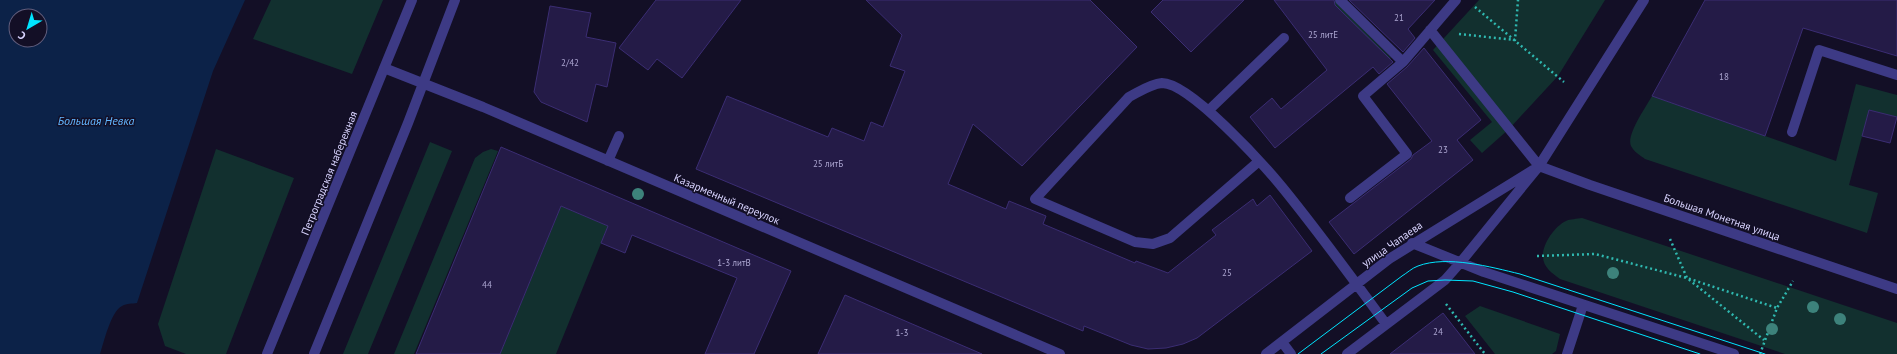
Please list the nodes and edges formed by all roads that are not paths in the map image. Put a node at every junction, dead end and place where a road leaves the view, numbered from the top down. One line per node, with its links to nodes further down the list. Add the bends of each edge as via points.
1 (412, 0): 9 (street, Петроградская набережная)
2 (455, 0): 11 (street)
3 (1340, 0): 8 (street)
4 (1456, 0): 6 (street)
5 (1644, 0): 17 (street, улица Чапаева)
6 (1430, 30): 8 (street); 17 (street)
7 (1284, 38): 12 (street)
8 (1403, 62): 18 (street, via 1363,96 1407,154)
9 (384, 68): 11 (street, Казарменный переулок); 26 (street, Петроградская набережная)
10 (1897, 75): 13 (street, via 1819,50)
11 (424, 84): 15 (street, Казарменный переулок); 27 (street)
12 (1209, 110): 16 (street); 16 (street, via 1185,92 1163,83 1146,88 1129,97 1035,199 1135,242 1153,244 1170,238)
13 (1792, 132)
14 (619, 136): 15 (street)
15 (608, 161): 28 (street, Казарменный переулок)
16 (1258, 162): 21 (street, via 1281,186)
17 (1539, 166): 19 (street, улица Чапаева); 20 (street, улица Чапаева); 22 (street, Большая Монетная улица)
18 (1350, 198)
19 (1412, 243): 20 (street); 21 (street, улица Чапаева)
20 (1460, 263): 23 (street); 24 (street, улица Чапаева, via 1445,280)
21 (1356, 285): 24 (street); 25 (street, улица Чапаева)
22 (1897, 288)
23 (1585, 305): 32 (street); 33 (street); 34 (street)
24 (1386, 324): 31 (street, улица Чапаева)
25 (1282, 342): 29 (street, улица Чапаева); 30 (street)
26 (267, 354)
27 (314, 354)
28 (1060, 354)
29 (1266, 354)
30 (1292, 354)
31 (1347, 354)
32 (1567, 354)
33 (1571, 354)
34 (1734, 354)

